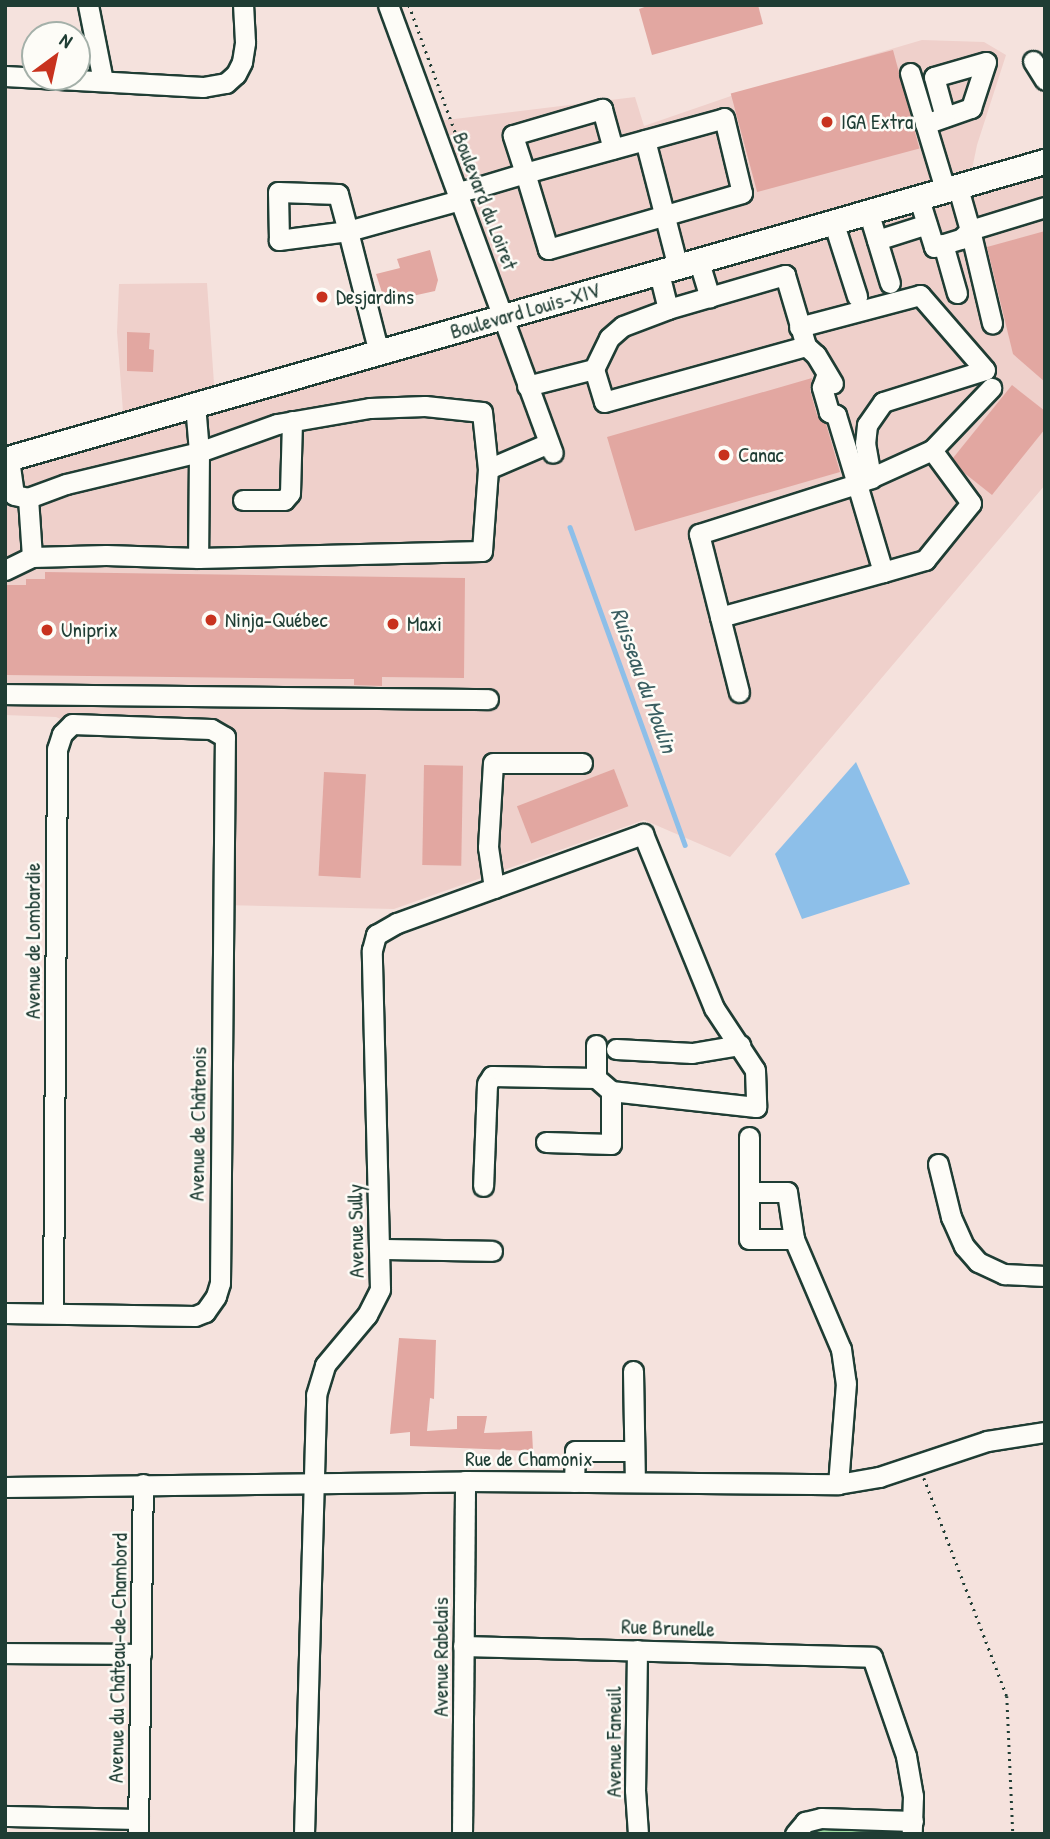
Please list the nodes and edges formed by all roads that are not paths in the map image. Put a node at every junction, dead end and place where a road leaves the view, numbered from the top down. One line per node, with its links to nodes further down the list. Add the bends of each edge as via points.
1 (88, 5): 8 (street)
2 (243, 5): 8 (street, via 242,62 226,83 203,87)
3 (388, 5): 16 (street, Boulevard du Loiret)
4 (1033, 61): 7 (street)
5 (910, 73): 10 (street)
6 (5, 76): 8 (street)
7 (1045, 80)
8 (103, 81)
9 (945, 117): 10 (street)
10 (925, 124): 15 (street)
11 (645, 140): 12 (street); 20 (street); 20 (street, via 724,118 742,193)
12 (613, 149): 14 (street); 14 (street, via 602,109 513,135)
13 (1045, 162): 15 (main road, Boulevard Louis-XIV)
14 (525, 173): 16 (street); 20 (street, via 548,249)
15 (952, 190): 17 (main road, Boulevard Louis-XIV); 23 (street)
16 (458, 196): 32 (street, Boulevard du Loiret); 36 (street, via 348,231)
17 (919, 199): 19 (main road, Boulevard Louis-XIV); 22 (street)
18 (1045, 207): 23 (street)
19 (869, 214): 21 (main road, Boulevard Louis-XIV); 24 (street)
20 (664, 216): 26 (street)
21 (834, 224): 26 (main road, Boulevard Louis-XIV); 29 (street)
22 (927, 225): 24 (street); 25 (street, via 934,247)
23 (970, 230): 25 (street, via 961,239); 33 (street)
24 (877, 240): 27 (street)
25 (943, 244): 28 (street)
26 (679, 268): 30 (street); 31 (street); 32 (main road, Boulevard Louis-XIV)
27 (890, 282)
28 (957, 293)
29 (857, 296)
30 (710, 297): 31 (street); 34 (street, via 785,275)
31 (668, 309): 37 (street, via 623,326 610,338)
32 (504, 316): 36 (main road, Boulevard Louis-XIV); 38 (street, Boulevard du Loiret)
33 (992, 323)
34 (799, 327): 35 (street); 46 (street, via 920,295 985,370 883,402 867,425)
35 (806, 346): 37 (street, via 604,402); 46 (street, via 835,386 841,409 836,415)
36 (379, 354): 40 (main road, Boulevard Louis-XIV)
37 (593, 369): 38 (street)
38 (527, 386): 45 (street, Boulevard du Loiret, via 551,448)
39 (991, 388): 42 (street)
40 (195, 404): 43 (street); 44 (main road, Boulevard Louis-XIV)
41 (292, 421): 43 (street); 45 (street, via 370,408 482,411); 48 (street, via 290,493 284,500)
42 (932, 450): 46 (street); 52 (street, via 971,503 925,560)
43 (199, 452): 47 (street, via 66,484); 50 (street)
44 (7, 460): 47 (street, via 14,495)
45 (488, 469): 50 (street, via 482,551)
46 (864, 481): 52 (street); 53 (street, via 699,534)
47 (28, 498): 49 (street)
48 (243, 500)
49 (32, 557): 50 (street); 51 (street)
50 (198, 558)
51 (5, 570)
52 (883, 572): 53 (street)
53 (720, 617): 54 (street)
54 (739, 692)
55 (5, 694): 56 (street)
56 (488, 699)
57 (220, 734): 72 (street, Avenue de Châtenois, via 225,745 220,1283 205,1312 195,1316); 72 (street, Avenue de Lombardie, via 180,726 72,724 57,749)
58 (582, 763): 59 (street, via 493,763 488,847)
59 (494, 888): 60 (street, Avenue Sully, via 643,834 714,1008); 68 (street, Avenue Sully, via 376,935 372,950)
60 (740, 1045): 61 (street, via 692,1052 606,1047); 61 (street, via 755,1070 756,1107)
61 (604, 1084): 63 (street, via 611,1144); 65 (street, via 492,1076 487,1084)
62 (749, 1137): 66 (street)
63 (546, 1142)
64 (938, 1164): 70 (street, via 951,1217 964,1246 978,1262 1004,1274)
65 (483, 1185)
66 (750, 1192): 67 (street, via 787,1192); 67 (street, via 749,1240)
67 (794, 1239): 81 (street, via 841,1349 846,1383)
68 (380, 1250): 69 (street); 79 (street, Avenue Sully, via 380,1289 375,1304 332,1354 319,1381)
69 (492, 1251)
70 (1045, 1276)
71 (5, 1313): 72 (street, Avenue de Châtenois)
72 (53, 1313)
73 (634, 1371): 75 (street)
74 (1045, 1432): 81 (street, Rue de Chamonix, via 987,1441 880,1477)
75 (635, 1451): 77 (street, via 575,1451); 78 (street)
76 (464, 1481): 77 (street, Rue de Chamonix); 79 (street, Rue de Chamonix); 83 (street, Avenue Rabelais)
77 (574, 1482): 78 (street, Rue de Chamonix)
78 (635, 1482): 81 (street, Rue de Chamonix)
79 (312, 1483): 80 (street, Rue de Chamonix); 90 (street, Avenue Sully)
80 (143, 1484): 82 (street, Rue de Chamonix); 86 (street, Avenue du Château-de-Chambord)
81 (838, 1484)
82 (5, 1487)
83 (463, 1646): 84 (street, Rue Brunelle); 91 (street, Avenue Rabelais)
84 (636, 1650): 89 (street, Rue Brunelle, via 872,1657 906,1756); 92 (street, Avenue Faneuil)
85 (5, 1653): 86 (street)
86 (141, 1654): 88 (street, Avenue du Château-de-Chambord)
87 (5, 1816): 88 (street)
88 (138, 1827)
89 (913, 1827): 93 (street, via 821,1818 805,1822)
90 (304, 1834)
91 (462, 1834)
92 (638, 1834)
93 (795, 1834)

